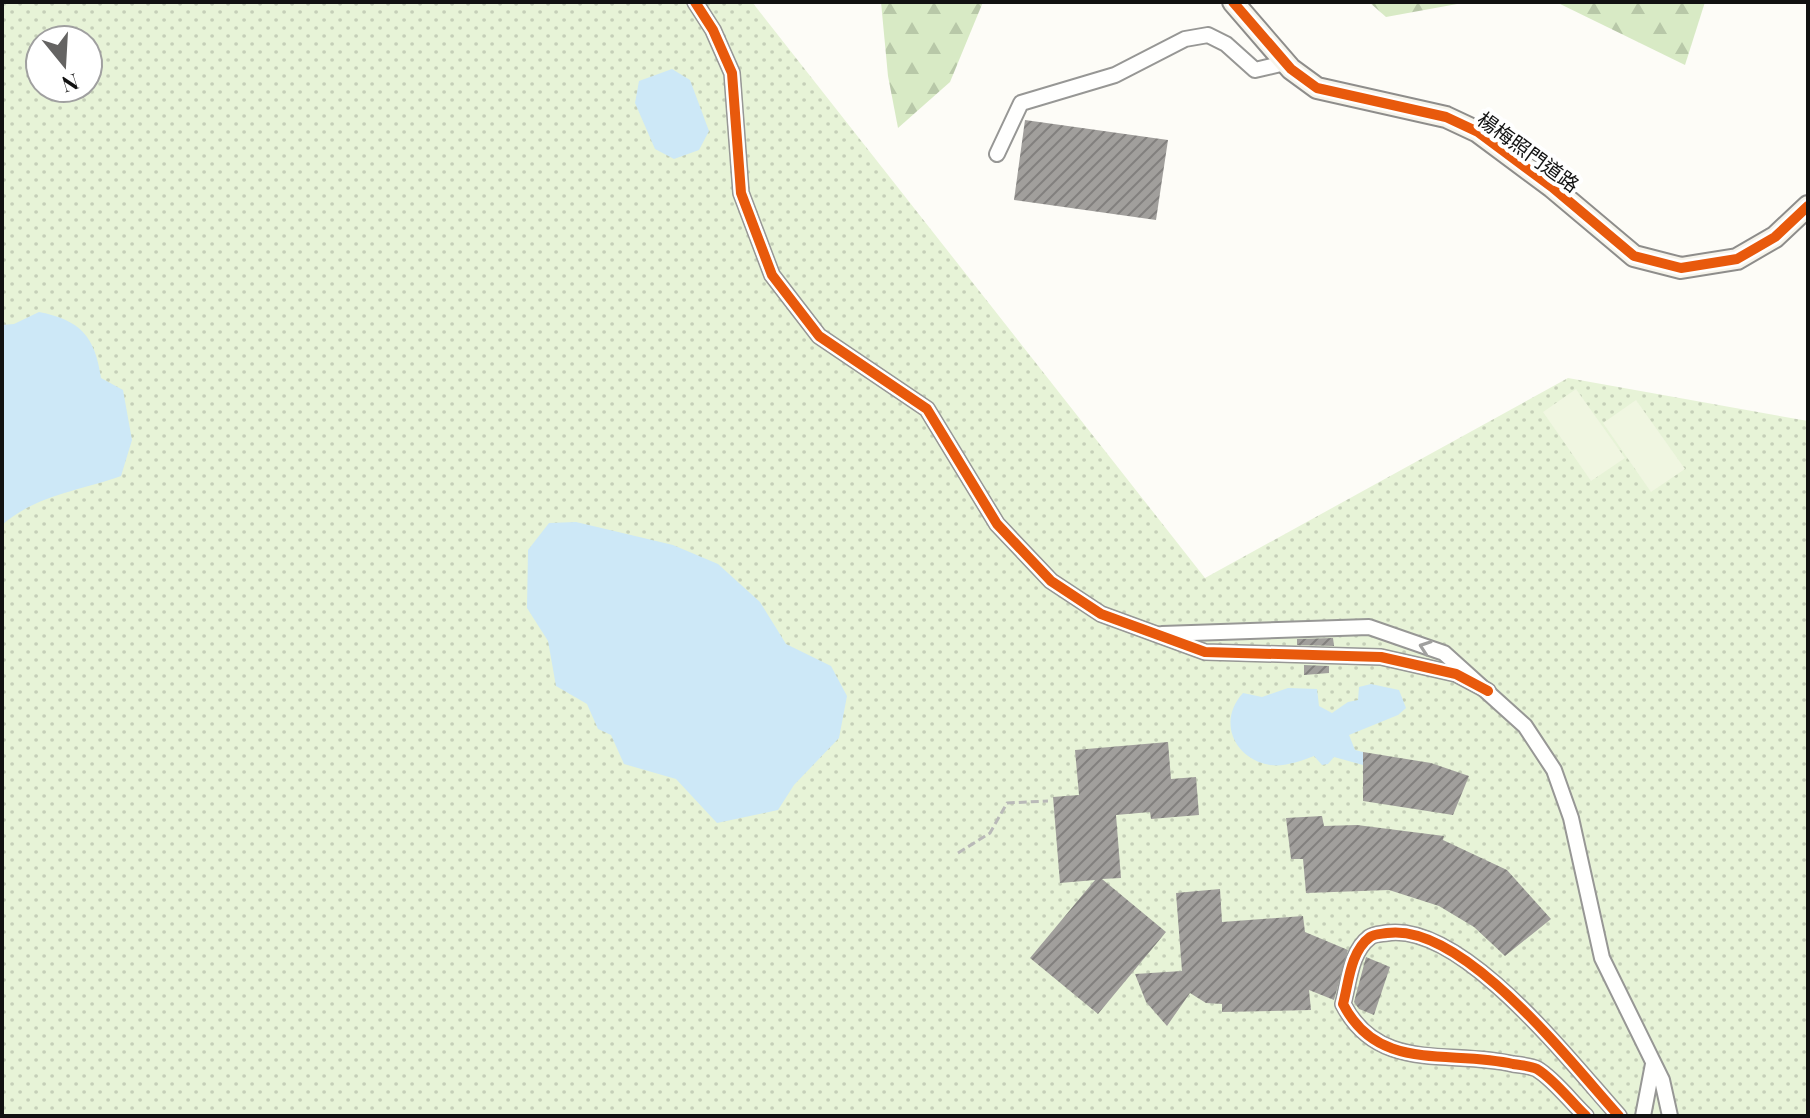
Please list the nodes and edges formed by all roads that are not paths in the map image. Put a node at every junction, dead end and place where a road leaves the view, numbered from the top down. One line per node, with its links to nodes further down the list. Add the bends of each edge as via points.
1 (695, 2): 6 (street, via 732,73 741,193 772,275 819,336 927,409 997,524 1051,581 1101,614)
2 (1233, 2): 3 (street, 楊梅照門道路)
3 (1285, 63): 4 (street, via 1255,70 1208,35 1185,39 1115,75 1021,103); 5 (street, 楊梅照門道路, via 1317,88 1446,117 1478,132 1634,256 1681,268 1737,259 1775,237)
4 (997, 154)
5 (1808, 206)
6 (1154, 635): 7 (street, via 1205,652 1381,657 1456,674); 7 (street, one-way to 6, via 1444,653 1369,627)
7 (1488, 691): 8 (street, via 1525,726 1554,770 1571,818 1602,958)
8 (1653, 1064): 11 (street); 12 (street)
9 (1586, 1116): 10 (street, via 1536,1069 1485,1057 1442,1059 1399,1050 1355,1027 1343,1004 1356,952 1371,935 1406,930 1462,955 1513,1000)
10 (1619, 1116)
11 (1643, 1116)
12 (1670, 1116)

